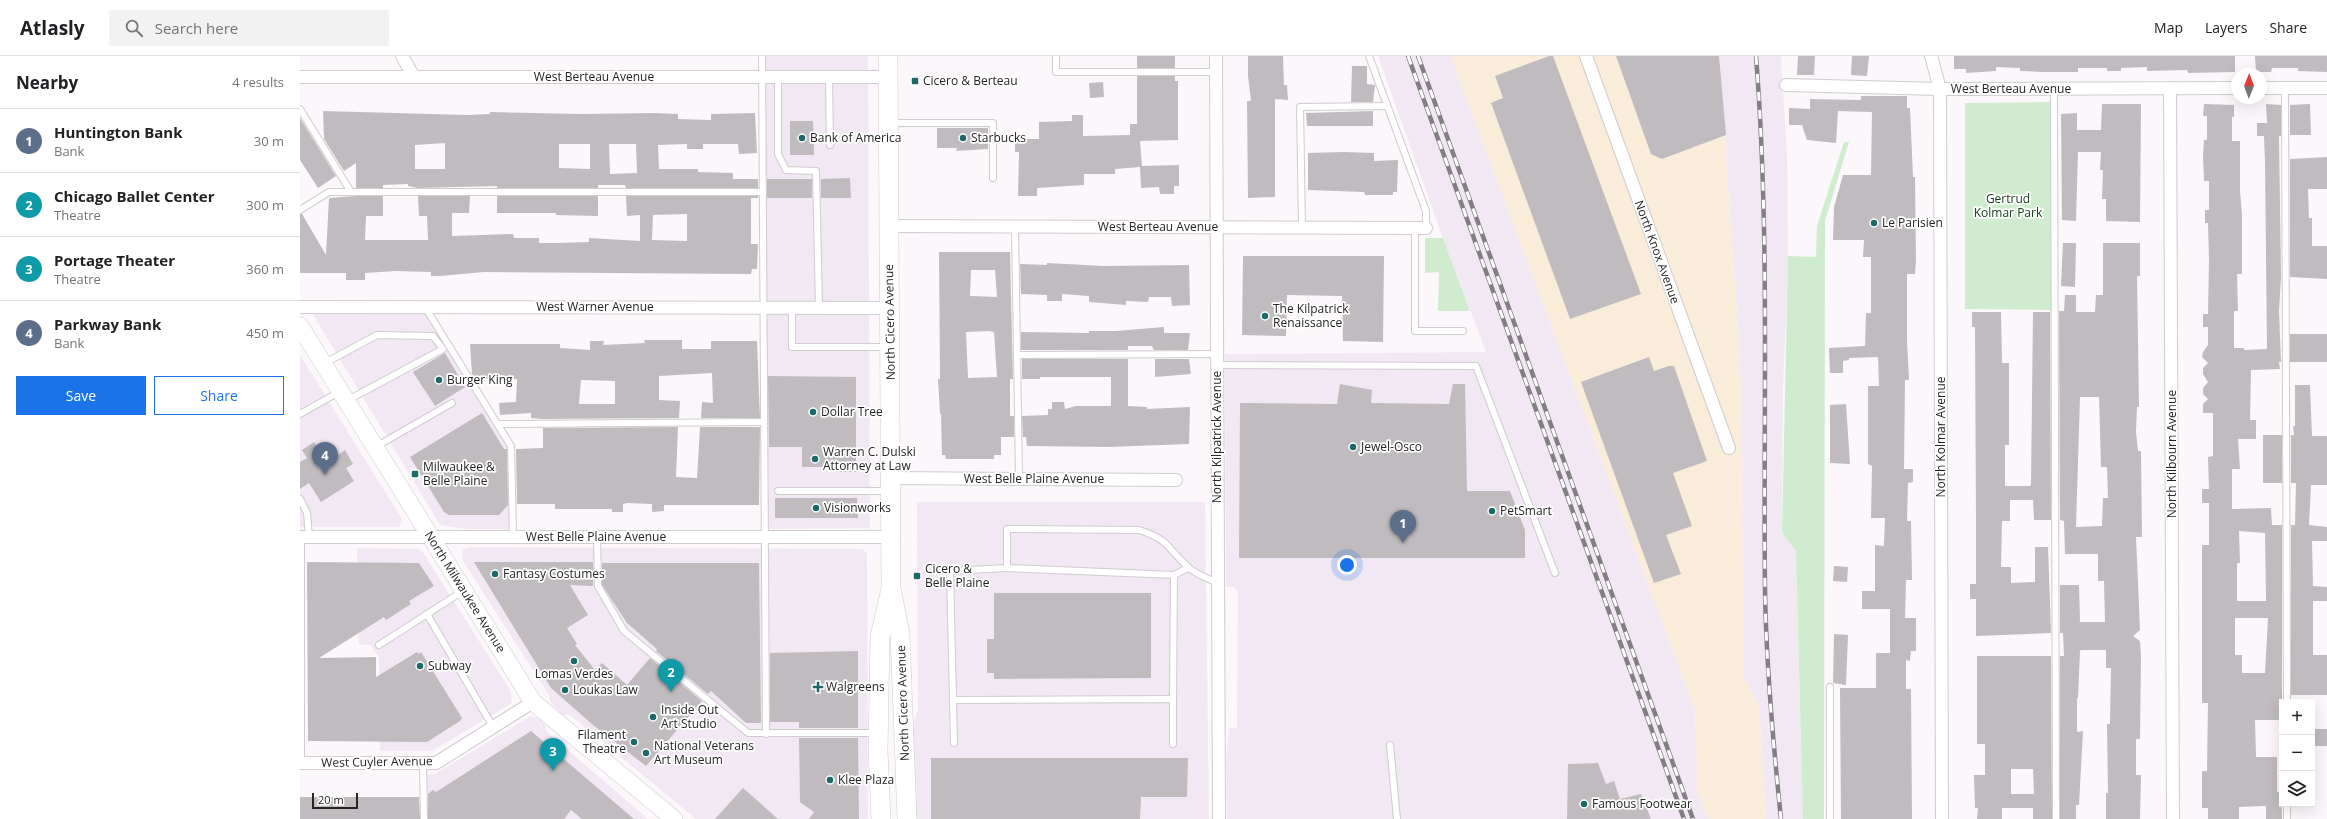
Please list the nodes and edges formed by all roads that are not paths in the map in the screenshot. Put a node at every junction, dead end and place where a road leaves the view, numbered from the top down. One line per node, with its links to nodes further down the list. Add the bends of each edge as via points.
1 (402, 56): 13 (street)
2 (762, 56): 10 (lane)
3 (888, 56): 15 (main road, North Cicero Avenue)
4 (1056, 56): 9 (lane, via 1056,72)
5 (1216, 56): 9 (street, North Kilpatrick Avenue)
6 (1369, 56): 24 (lane)
7 (1586, 56): 55 (street, North Knox Avenue)
8 (1931, 56): 22 (street, North Kolmar Avenue)
9 (1216, 72): 34 (street, North Kilpatrick Avenue)
10 (763, 76): 11 (street, West Berteau Avenue); 13 (street, West Berteau Avenue); 30 (lane)
11 (778, 76): 14 (street, West Berteau Avenue); 41 (lane, via 778,154 786,170 816,171)
12 (300, 77): 13 (street, West Berteau Avenue)
13 (414, 77)
14 (829, 77): 15 (street, West Berteau Avenue); 27 (lane)
15 (888, 77): 26 (main road, North Cicero Avenue)
16 (1786, 86): 22 (street, West Berteau Avenue)
17 (2170, 88): 18 (street, West Berteau Avenue); 23 (street, West Berteau Avenue); 99 (street, North Kilbourn Avenue)
18 (2231, 88)
19 (2267, 88): 20 (street)
20 (2285, 88): 21 (street); 78 (lane)
21 (2327, 88)
22 (1940, 89): 23 (street, West Berteau Avenue); 97 (street, North Kolmar Avenue)
23 (2054, 89): 98 (lane)
24 (1387, 106): 35 (lane, via 1300,107); 36 (lane, via 1426,211)
25 (300, 109): 29 (lane)
26 (888, 123): 28 (lane, via 993,123); 32 (main road, North Cicero Avenue)
27 (830, 146)
28 (993, 178)
29 (351, 192): 30 (lane); 31 (lane, via 329,192)
30 (763, 192): 39 (lane)
31 (300, 210)
32 (889, 226): 33 (street, West Berteau Avenue); 42 (main road, North Cicero Avenue)
33 (1015, 226): 34 (street, West Berteau Avenue); 46 (lane)
34 (1217, 227): 35 (street, West Berteau Avenue); 47 (street, North Kilpatrick Avenue)
35 (1302, 227): 36 (street, West Berteau Avenue)
36 (1421, 228): 43 (lane, via 1415,331)
37 (300, 307): 38 (street, West Warner Avenue)
38 (425, 307): 39 (street, West Warner Avenue); 53 (lane)
39 (764, 308): 40 (street, West Warner Avenue); 52 (lane)
40 (792, 308): 41 (street, West Warner Avenue); 45 (lane, via 792,347)
41 (819, 308): 42 (street, West Warner Avenue)
42 (890, 308): 45 (main road, North Cicero Avenue)
43 (1463, 331)
44 (302, 335): 48 (main road, North Milwaukee Avenue)
45 (890, 347): 58 (main road, North Cicero Avenue)
46 (1017, 355): 47 (lane); 56 (lane)
47 (1217, 360): 69 (lane, via 1476,366); 71 (street, North Kilpatrick Avenue)
48 (323, 364): 49 (main road, North Milwaukee Avenue); 49 (lane, via 376,335 433,336 443,349 403,371)
49 (343, 396): 51 (lane); 54 (main road, North Milwaukee Avenue)
50 (452, 403): 54 (lane)
51 (300, 414)
52 (764, 422): 53 (lane); 65 (lane)
53 (497, 424): 63 (lane, via 511,446)
54 (375, 447): 62 (main road, North Milwaukee Avenue)
55 (1729, 448)
56 (1019, 478): 57 (street, West Belle Plaine Avenue); 58 (street, West Belle Plaine Avenue)
57 (1176, 480)
58 (891, 484): 59 (lane); 66 (main road, North Cicero Avenue)
59 (778, 490)
60 (300, 499): 61 (lane, via 307,513)
61 (303, 537): 62 (street, West Belle Plaine Avenue); 87 (lane)
62 (431, 537): 63 (street, West Belle Plaine Avenue); 73 (main road, North Milwaukee Avenue)
63 (513, 537): 64 (street, West Belle Plaine Avenue)
64 (597, 537): 65 (street, West Belle Plaine Avenue); 82 (lane, via 598,586 624,631 748,734)
65 (765, 537): 66 (street, West Belle Plaine Avenue); 82 (lane)
66 (891, 537): 72 (main road, North Cicero Avenue)
67 (1007, 568): 68 (lane, via 1008,530 1139,530 1157,536 1171,546); 70 (lane); 79 (lane, via 950,571)
68 (1188, 568): 70 (lane); 71 (lane)
69 (1555, 573)
70 (1174, 575): 77 (lane)
71 (1218, 583): 94 (street, North Kilpatrick Avenue)
72 (891, 588): 83 (main road, North Cicero Avenue, via 880,637); 93 (main road, North Cicero Avenue, via 900,634)
73 (464, 590): 74 (lane); 80 (main road, North Milwaukee Avenue)
74 (427, 614): 75 (lane); 81 (lane)
75 (379, 644)
76 (1830, 687): 96 (lane)
77 (1173, 699): 79 (lane); 85 (lane)
78 (2287, 699)
79 (953, 700): 84 (lane)
80 (533, 702): 81 (street, West Cuyler Avenue); 91 (main road, North Milwaukee Avenue)
81 (493, 727): 88 (street, West Cuyler Avenue, via 436,763)
82 (766, 734): 83 (lane)
83 (879, 734): 92 (main road, North Cicero Avenue)
84 (954, 743)
85 (1173, 744)
86 (1390, 745): 95 (lane)
87 (300, 763): 88 (street, West Cuyler Avenue)
88 (423, 763): 90 (lane)
89 (2287, 807): 100 (lane)
90 (424, 819)
91 (674, 819)
92 (881, 819)
93 (907, 819)
94 (1219, 819)
95 (1398, 819)
96 (1830, 819)
97 (1942, 819)
98 (2056, 819)
99 (2173, 819)
100 (2288, 819)

